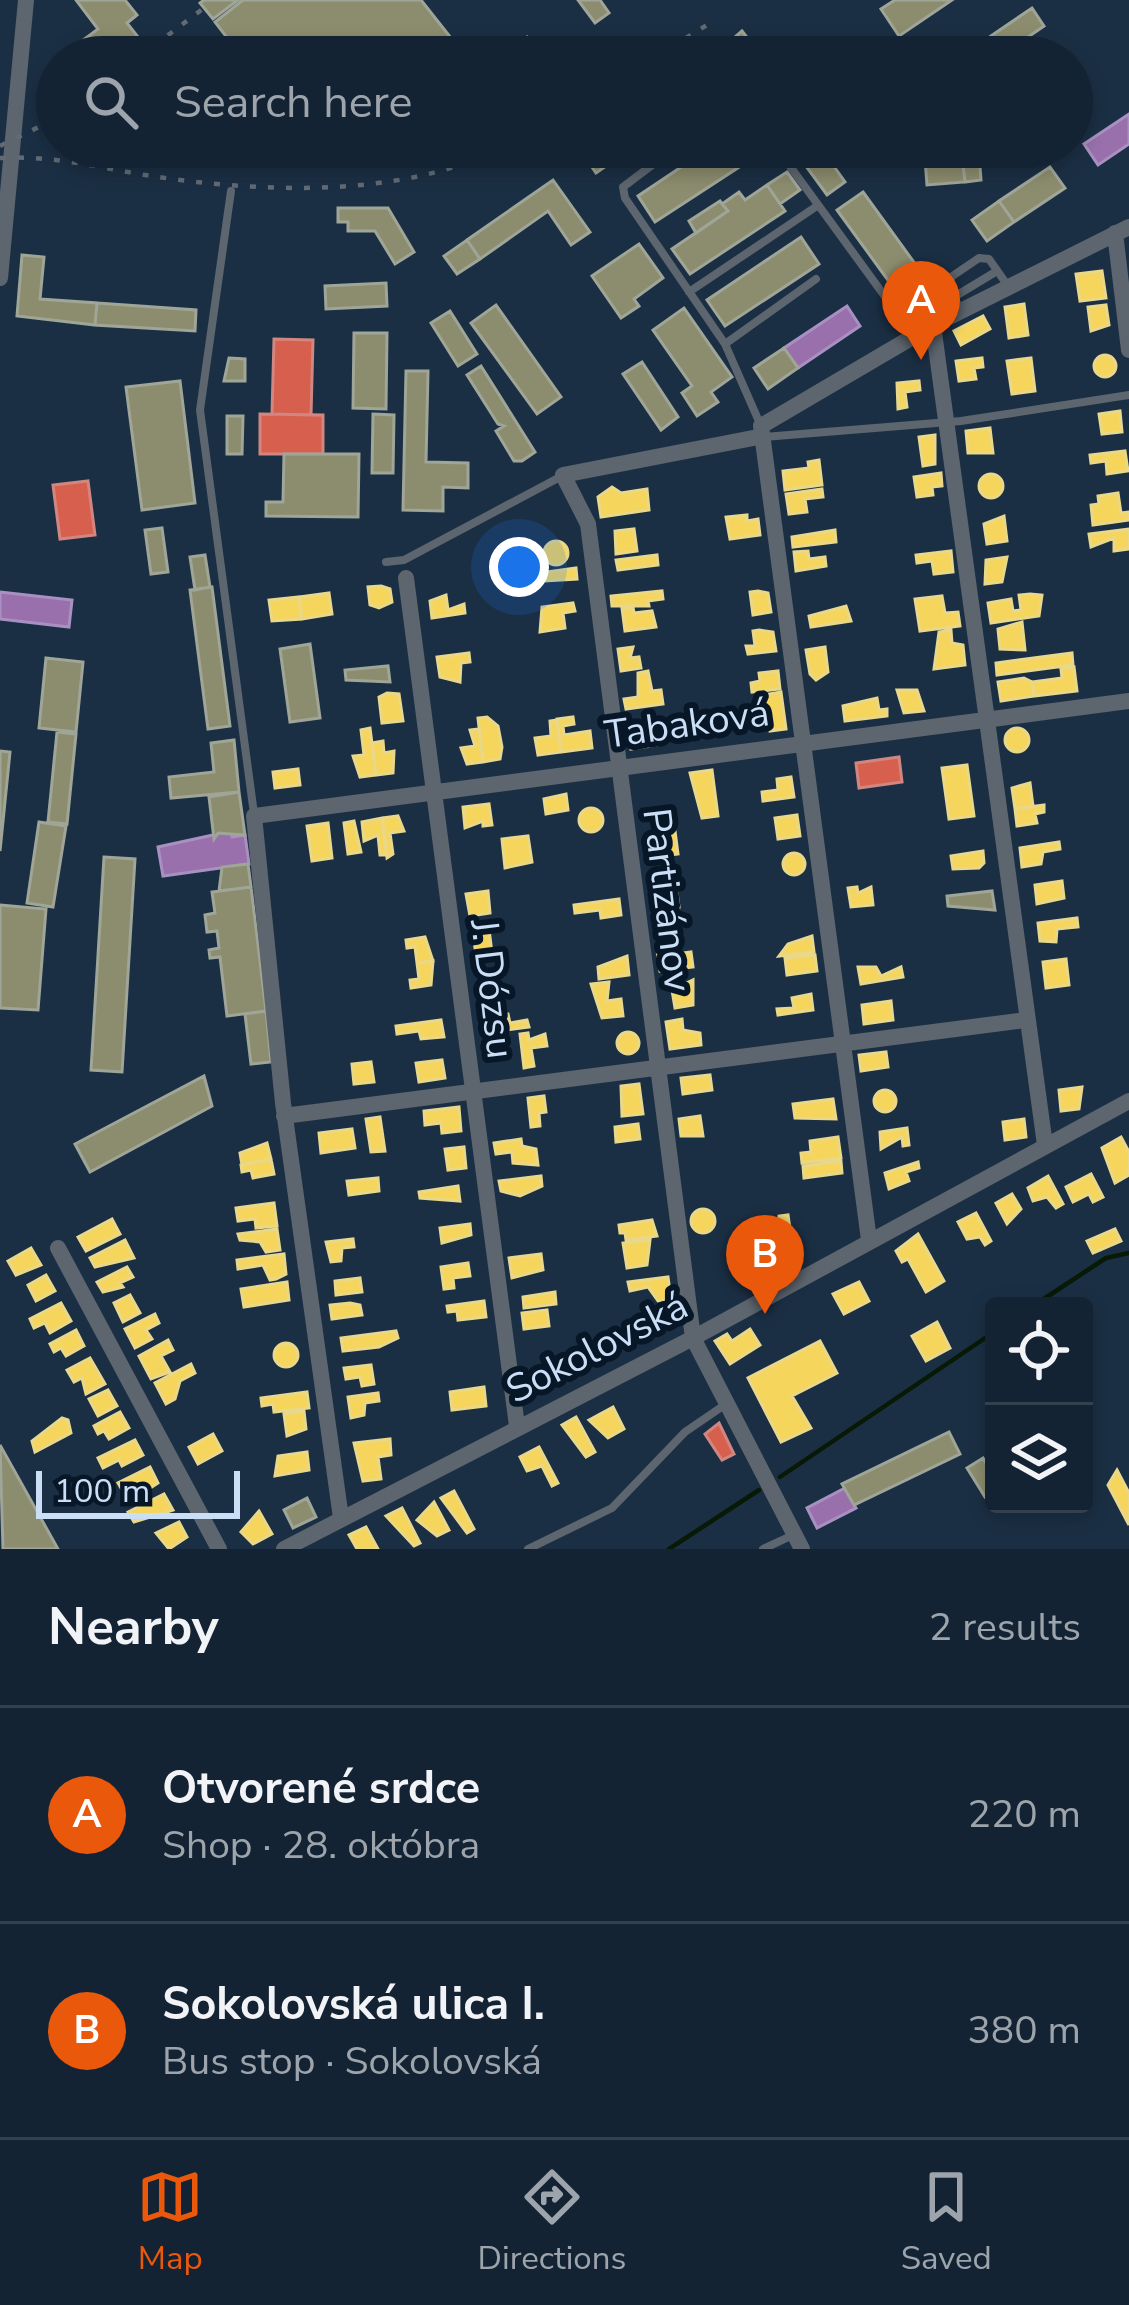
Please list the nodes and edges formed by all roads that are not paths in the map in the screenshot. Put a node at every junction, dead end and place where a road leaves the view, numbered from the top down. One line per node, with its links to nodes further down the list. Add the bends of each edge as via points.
1 (26, 0): 2 (street)
2 (6, 167): 9 (street)
3 (648, 168): 12 (lane, via 623,187 625,198)
4 (791, 168): 6 (lane)
5 (231, 191): 29 (lane, via 200,410)
6 (817, 206): 12 (lane); 15 (lane)
7 (1122, 230): 11 (street); 17 (street)
8 (998, 271): 11 (lane); 13 (lane); 13 (lane, via 979,257 951,277)
9 (0, 278)
10 (816, 279): 16 (lane)
11 (1009, 287): 13 (street)
12 (689, 292): 16 (lane)
13 (958, 304): 14 (street)
14 (933, 325): 15 (street); 19 (street)
15 (914, 336): 20 (street)
16 (725, 344): 20 (lane)
17 (1129, 350)
18 (1129, 395): 19 (lane)
19 (947, 419): 20 (lane); 25 (street)
20 (762, 431): 21 (street); 26 (street)
21 (563, 475): 23 (lane); 27 (street, Partizánov, via 588,524)
22 (386, 562): 23 (lane)
23 (405, 569): 28 (street, J. Dózsu)
24 (1129, 701): 25 (street, Tabaková)
25 (986, 719): 26 (street, Tabaková); 30 (street)
26 (802, 741): 27 (street, Tabaková); 31 (street)
27 (616, 767): 28 (street, Tabaková); 32 (street, Partizánov)
28 (433, 790): 29 (street, Tabaková); 33 (street, J. Dózsu)
29 (254, 816): 35 (street)
30 (1026, 1020): 31 (street); 36 (street)
31 (843, 1040): 32 (street); 37 (street)
32 (656, 1066): 33 (street); 39 (street, Partizánov)
33 (471, 1090): 35 (street); 41 (street, J. Dózsu)
34 (1129, 1101): 36 (street, Sokolovská)
35 (284, 1116): 42 (street)
36 (1045, 1145): 37 (street, Sokolovská)
37 (869, 1240): 39 (street, Sokolovská)
38 (58, 1248): 44 (street)
39 (693, 1338): 40 (street); 41 (street, Sokolovská)
40 (728, 1403): 43 (street); 46 (lane, via 685,1432 612,1508)
41 (517, 1426): 42 (street, Sokolovská)
42 (341, 1518): 45 (street, Sokolovská)
43 (798, 1542): 47 (lane)
44 (219, 1549)
45 (284, 1549)
46 (528, 1549)
47 (763, 1549)

